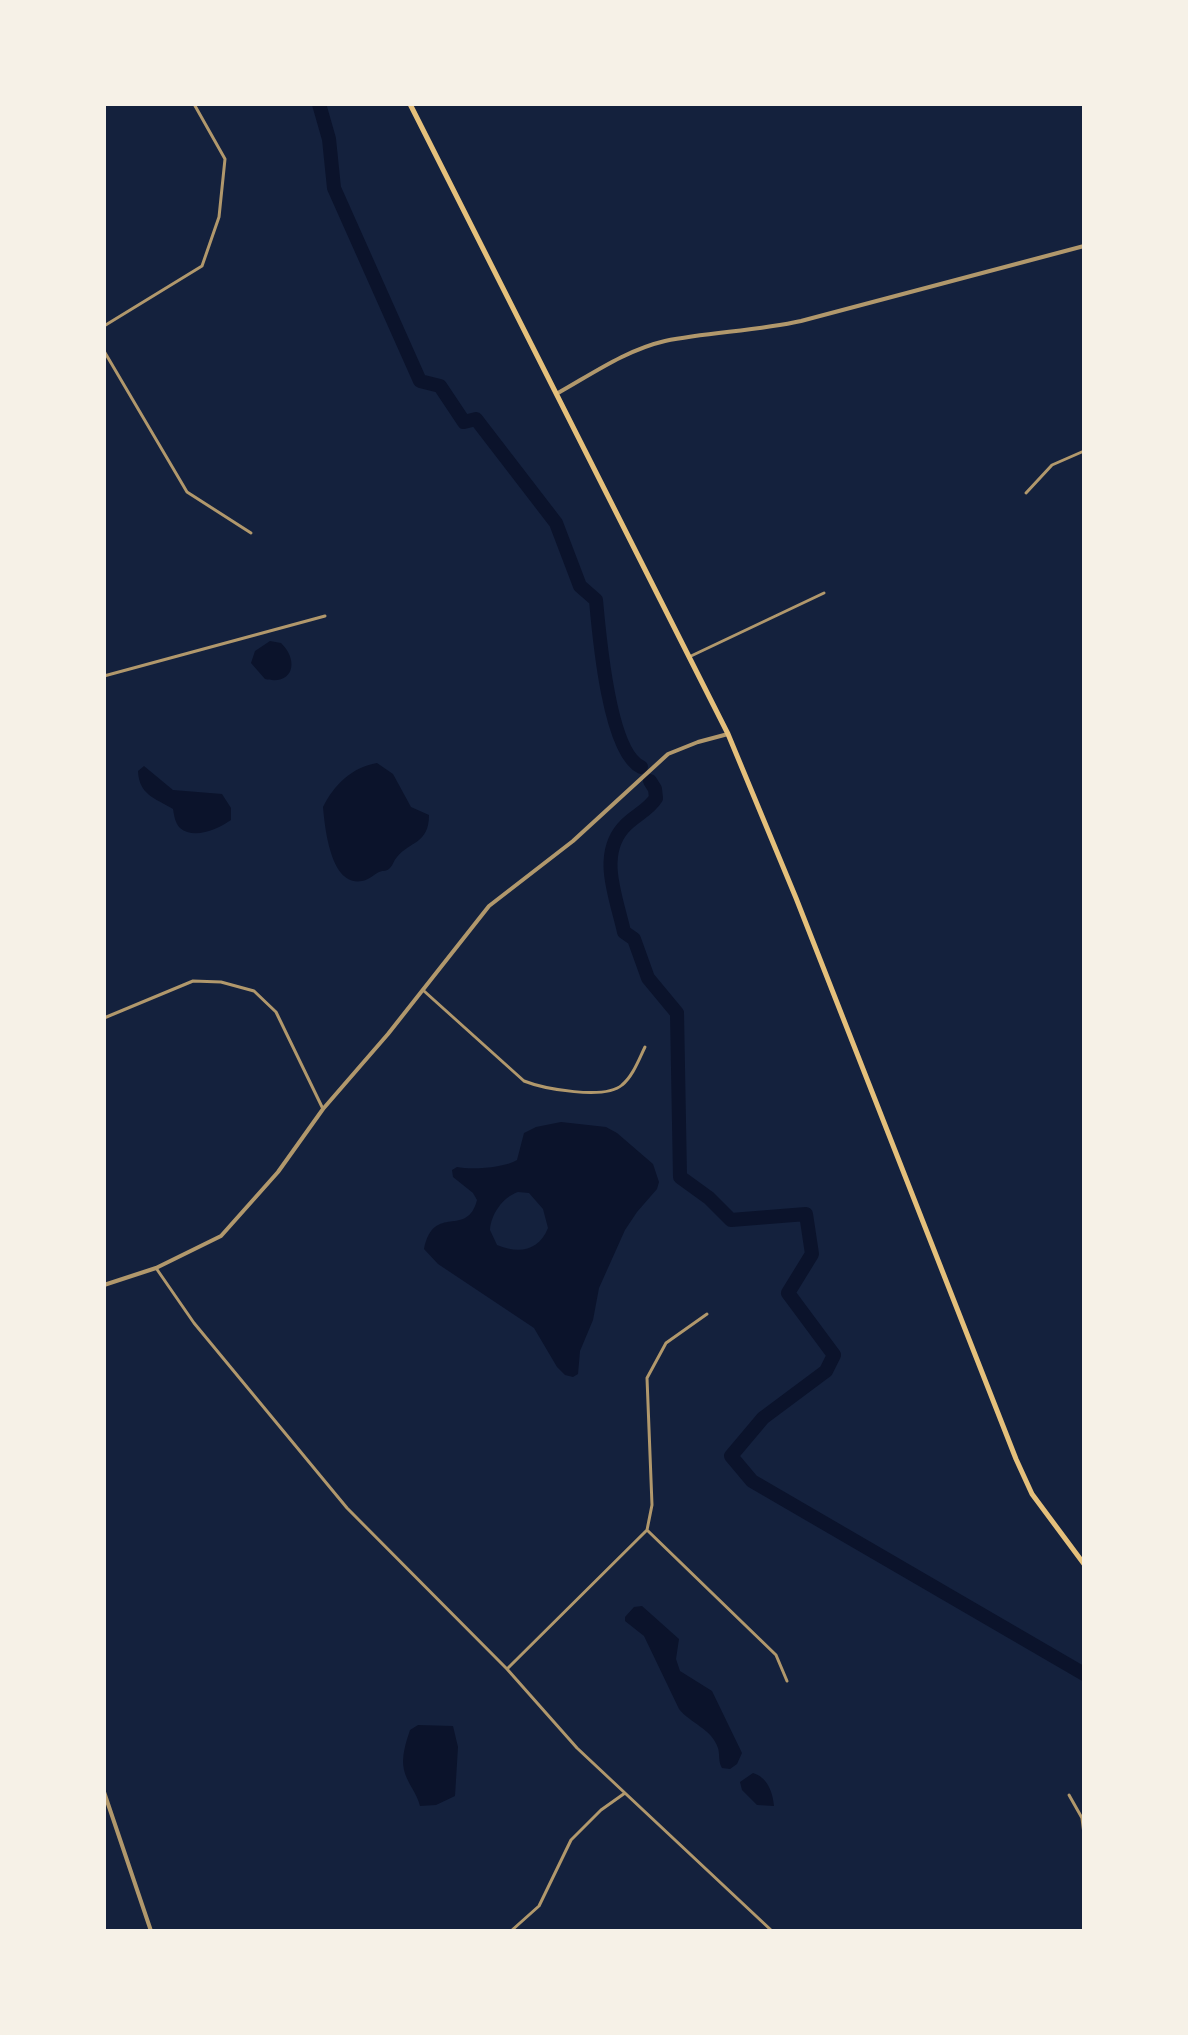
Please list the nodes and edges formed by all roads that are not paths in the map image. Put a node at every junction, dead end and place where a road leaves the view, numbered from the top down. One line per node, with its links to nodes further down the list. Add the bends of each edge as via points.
1 (194, 104): 4 (street, via 225,159 219,217 202,266)
2 (410, 104): 6 (main road)
3 (1084, 246): 6 (street, via 801,321 664,342 627,354)
4 (104, 326)
5 (104, 351): 9 (street, via 187,492)
6 (558, 393): 12 (main road)
7 (1084, 451): 8 (street, via 1052,465)
8 (1026, 493)
9 (251, 533)
10 (824, 593): 12 (street)
11 (325, 616): 13 (street)
12 (691, 656): 14 (main road)
13 (104, 676)
14 (728, 734): 15 (street, via 682,747 649,770 573,841 489,906); 23 (main road, via 1019,1467 1047,1516)
15 (422, 990): 17 (street, via 536,1086 613,1091 628,1078); 18 (street)
16 (104, 1018): 18 (street, via 193,981 254,991 276,1012)
17 (645, 1047)
18 (323, 1109): 19 (street, via 278,1172 221,1236)
19 (156, 1268): 20 (street); 24 (street, via 194,1323 347,1508)
20 (104, 1285)
21 (707, 1314): 22 (street, via 666,1343 647,1378 652,1505)
22 (647, 1530): 24 (street); 25 (street, via 776,1655)
23 (1084, 1564)
24 (507, 1669): 27 (street)
25 (787, 1681)
26 (104, 1792): 30 (street)
27 (625, 1793): 31 (street, via 571,1840 539,1906); 32 (street)
28 (1069, 1795): 29 (street)
29 (1084, 1834)
30 (151, 1931)
31 (511, 1931)
32 (772, 1931)

